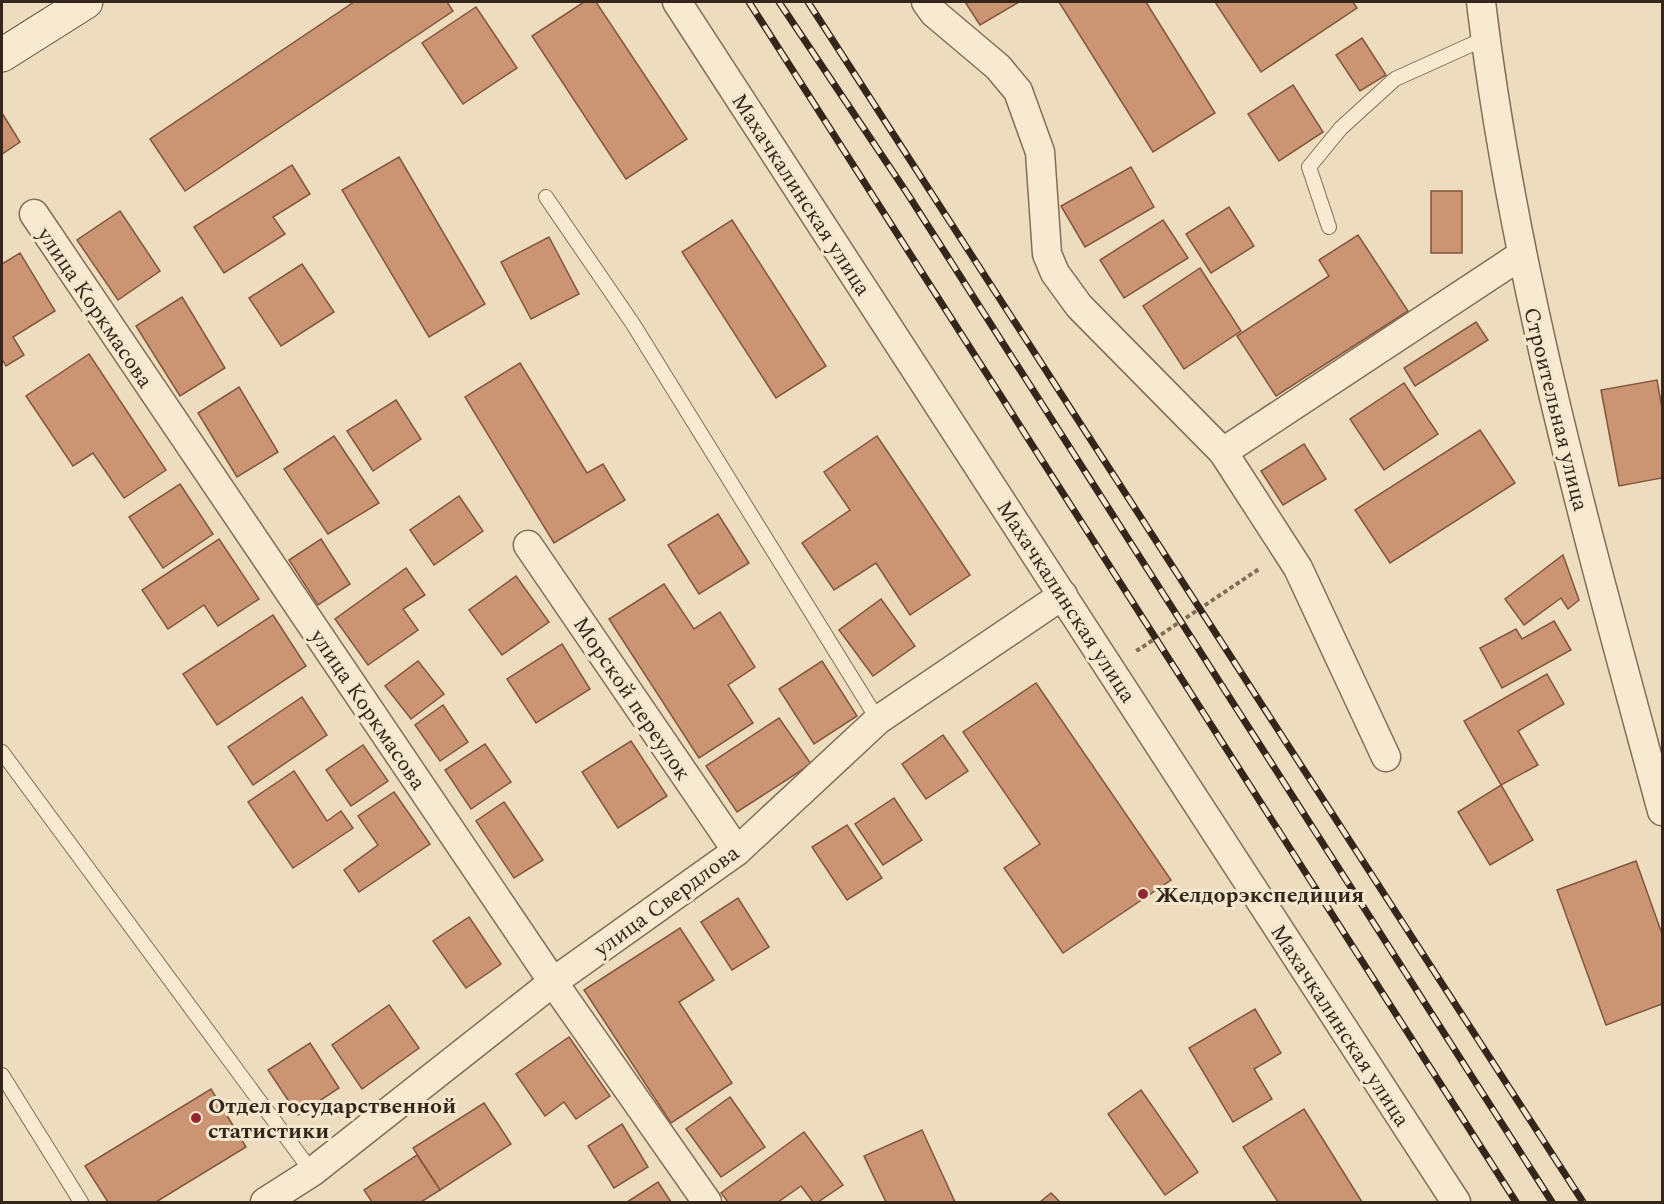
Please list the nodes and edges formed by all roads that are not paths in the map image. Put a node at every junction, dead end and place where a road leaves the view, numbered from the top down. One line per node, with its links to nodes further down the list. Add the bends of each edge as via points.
1 (86, 2): 6 (main road)
2 (677, 2): 13 (street, Махачкалинская улица)
3 (926, 2): 11 (street, via 998,67 1018,91 1040,153 1047,254 1055,273 1078,306)
4 (1481, 2): 5 (street, Строительная улица)
5 (1486, 38): 9 (lane, via 1395,79 1341,128 1309,167); 10 (street, Строительная улица)
6 (2, 55)
7 (546, 197): 14 (lane, via 633,324)
8 (34, 214): 19 (street, улица Коркмасова)
9 (1329, 227)
10 (1520, 255): 11 (street); 17 (street, Строительная улица, via 1597,572)
11 (1223, 452): 16 (street, via 1298,568)
12 (528, 545): 18 (street, Морской переулок)
13 (1063, 595): 14 (street, улица Свердлова); 25 (street, Махачкалинская улица)
14 (878, 720): 18 (street, улица Свердлова)
15 (2, 752): 21 (lane)
16 (1386, 757)
17 (1662, 811)
18 (737, 851): 19 (street, улица Свердлова)
19 (554, 982): 21 (street, улица Свердлова); 24 (street, улица Коркмасова)
20 (2, 1075): 22 (lane)
21 (312, 1172): 23 (street, улица Свердлова)
22 (81, 1203)
23 (265, 1203)
24 (707, 1203)
25 (1456, 1203)

